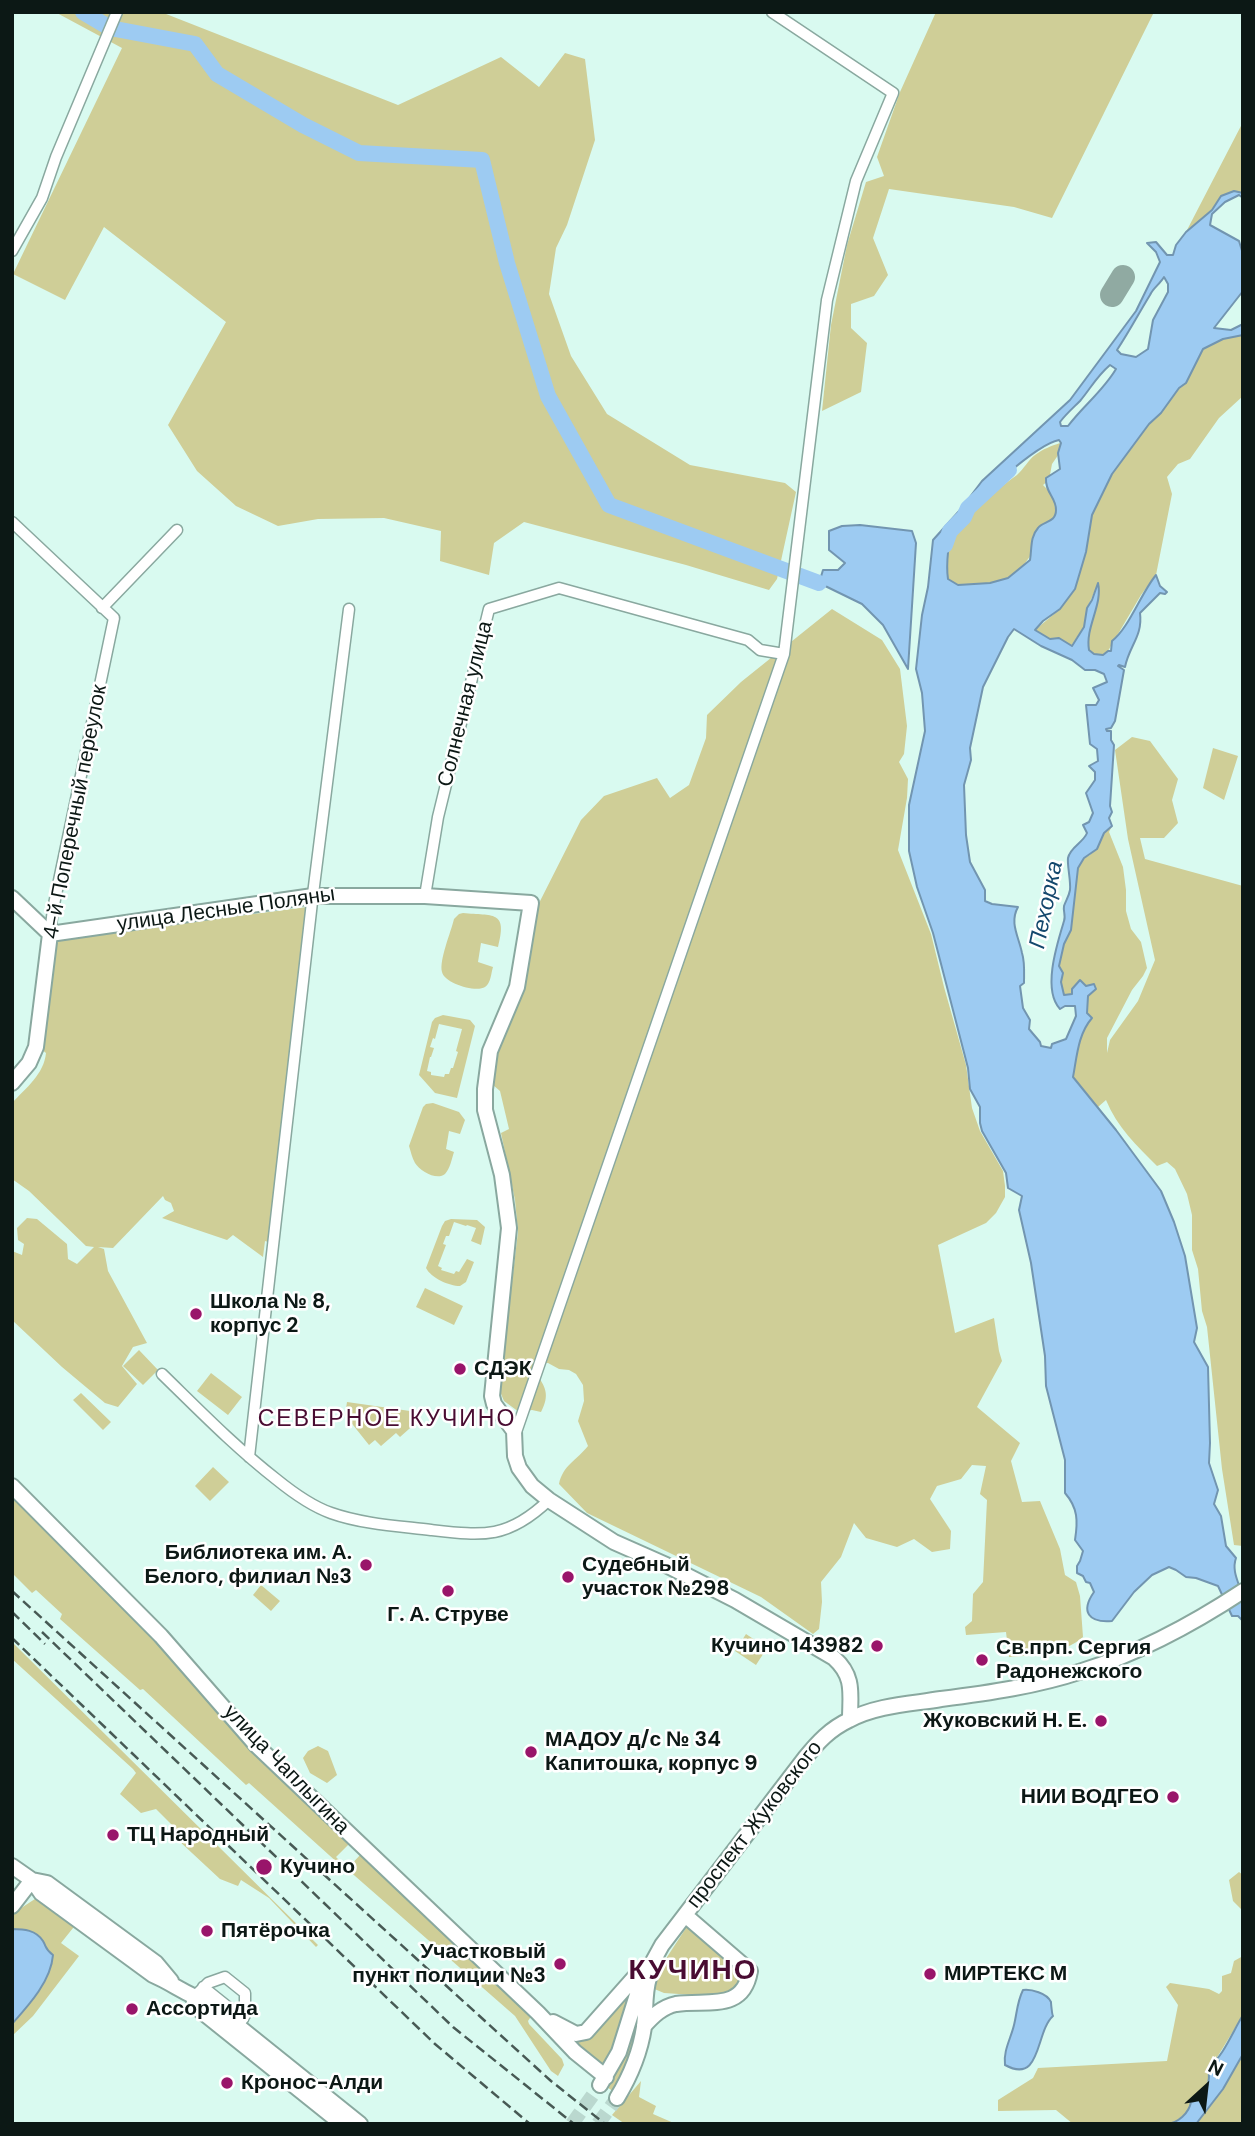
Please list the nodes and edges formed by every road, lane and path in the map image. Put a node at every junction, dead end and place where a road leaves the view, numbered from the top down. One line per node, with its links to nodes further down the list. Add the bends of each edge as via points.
1 (117, 12): 3 (street, via 42,198)
2 (772, 12): 8 (street, via 893,93 856,181 827,300)
3 (12, 251)
4 (12, 522): 6 (street)
5 (177, 530): 6 (street)
6 (102, 608): 12 (street, 4-й Поперечный переулок, via 114,618)
7 (349, 609): 9 (street)
8 (784, 654): 10 (street, Солнечная улица, via 559,588 489,609 438,817); 15 (street)
9 (313, 896): 10 (street, улица Лесные Поляны); 12 (street, улица Лесные Поляны); 16 (street)
10 (425, 896): 15 (street, улица Лесные Поляны, via 531,903 517,987 490,1051 485,1089 485,1110 502,1175 509,1228 492,1396)
11 (12, 898): 12 (street)
12 (50, 934): 13 (street, 4-й Поперечный переулок, via 36,1047)
13 (12, 1083)
14 (162, 1374): 16 (street)
15 (515, 1435): 18 (street, улица Лесные Поляны, via 519,1468)
16 (248, 1457): 18 (street, via 314,1505 387,1524 487,1534 533,1516)
17 (12, 1486): 28 (street, улица Чаплыгина, via 161,1636 257,1746)
18 (548, 1500): 20 (street, улица Лесные Поляны, via 614,1542 735,1600 834,1658 849,1676)
19 (1239, 1593): 20 (street, проспект Жуковского, via 1185,1627 1081,1672 1013,1688 884,1708)
20 (850, 1719): 24 (street, проспект Жуковского, via 816,1744)
21 (12, 1866): 22 (street)
22 (33, 1880): 23 (street); 27 (street, via 47,1883 104,1924 156,1963 174,1984)
23 (12, 1906)
24 (685, 1914): 25 (street, проспект Жуковского); 30 (street, via 750,1971 748,1980 744,1990 730,2000 674,2004)
25 (673, 1930): 26 (street, проспект Жуковского); 30 (street, проспект Жуковского, via 648,1980)
26 (662, 1945): 28 (street, улица Чаплыгина, via 586,2032 568,2031); 31 (street, проспект Жуковского, via 640,1985 622,2042)
27 (198, 1992): 29 (street); 29 (street, via 218,1978 237,1985 245,1993 245,2015); 33 (street, via 201,2011)
28 (538, 2013): 31 (street, улица Чаплыгина)
29 (240, 2022): 34 (street)
30 (644, 2026): 32 (street, проспект Жуковского, via 633,2072)
31 (603, 2081)
32 (617, 2098)
33 (342, 2124)
34 (360, 2124)

